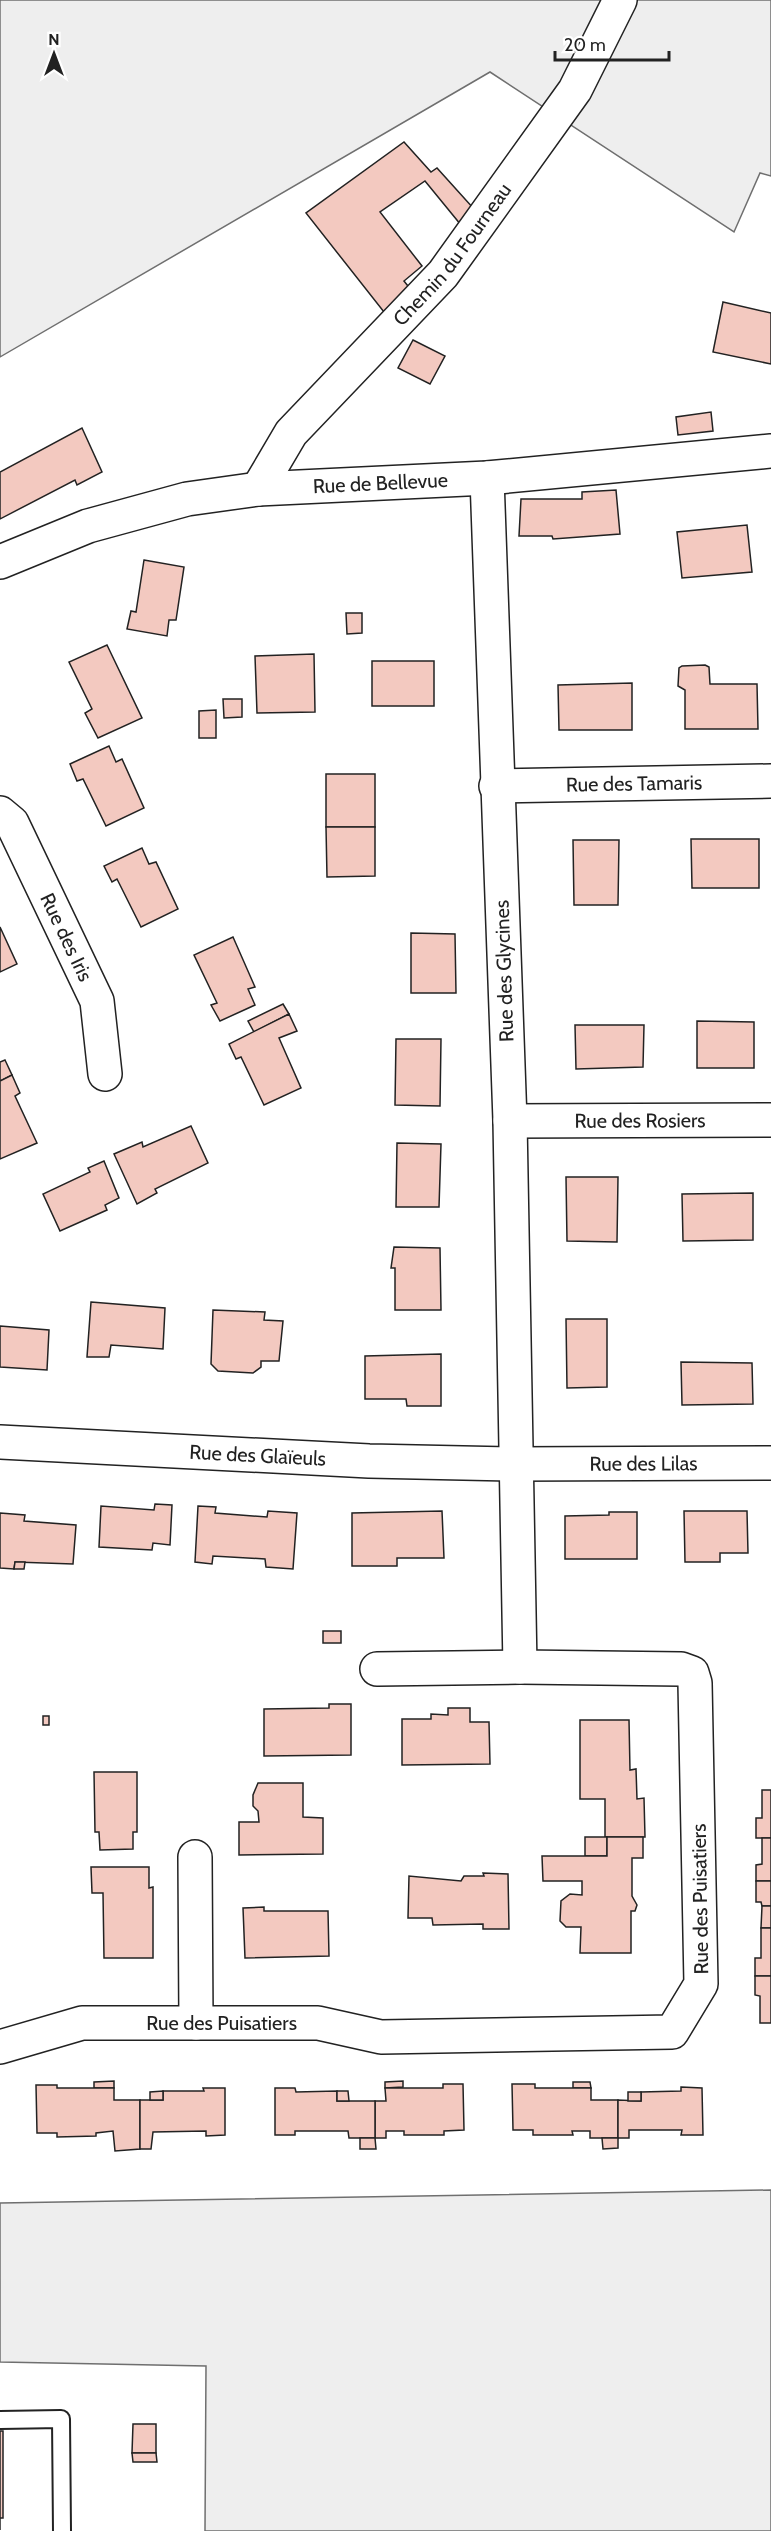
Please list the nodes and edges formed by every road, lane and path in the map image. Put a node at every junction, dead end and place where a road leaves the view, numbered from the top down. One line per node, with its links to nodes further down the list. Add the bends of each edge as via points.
1 (620, 0): 4 (street, Chemin du Fourneau, via 575,90 443,274 291,433)
2 (771, 451): 3 (street, Rue de Bellevue)
3 (487, 478): 4 (street, Rue de Bellevue); 7 (street, Rue des Glycines)
4 (258, 489): 5 (street, Rue de Bellevue, via 187,499 88,526)
5 (0, 562)
6 (771, 781): 7 (street, Rue des Tamaris)
7 (496, 786): 11 (street, Rue des Glycines)
8 (0, 813): 9 (street, Rue des Iris, via 12,823 97,1001)
9 (105, 1074)
10 (771, 1120): 11 (street, Rue des Rosiers)
11 (510, 1121): 14 (street, Rue des Glycines)
12 (0, 1442): 14 (street, Rue des Glaïeuls, via 369,1461)
13 (771, 1463): 14 (street, Rue des Lilas)
14 (514, 1464): 15 (street)
15 (520, 1667): 16 (street); 18 (street, Rue des Puisatiers, via 692,1672 701,1984 672,2032 381,2037 318,2023)
16 (378, 1669)
17 (195, 1857): 18 (street)
18 (196, 2023): 19 (street, Rue des Puisatiers, via 81,2023)
19 (0, 2047)
20 (0, 2420): 21 (lane, via 61,2419)
21 (62, 2531)

